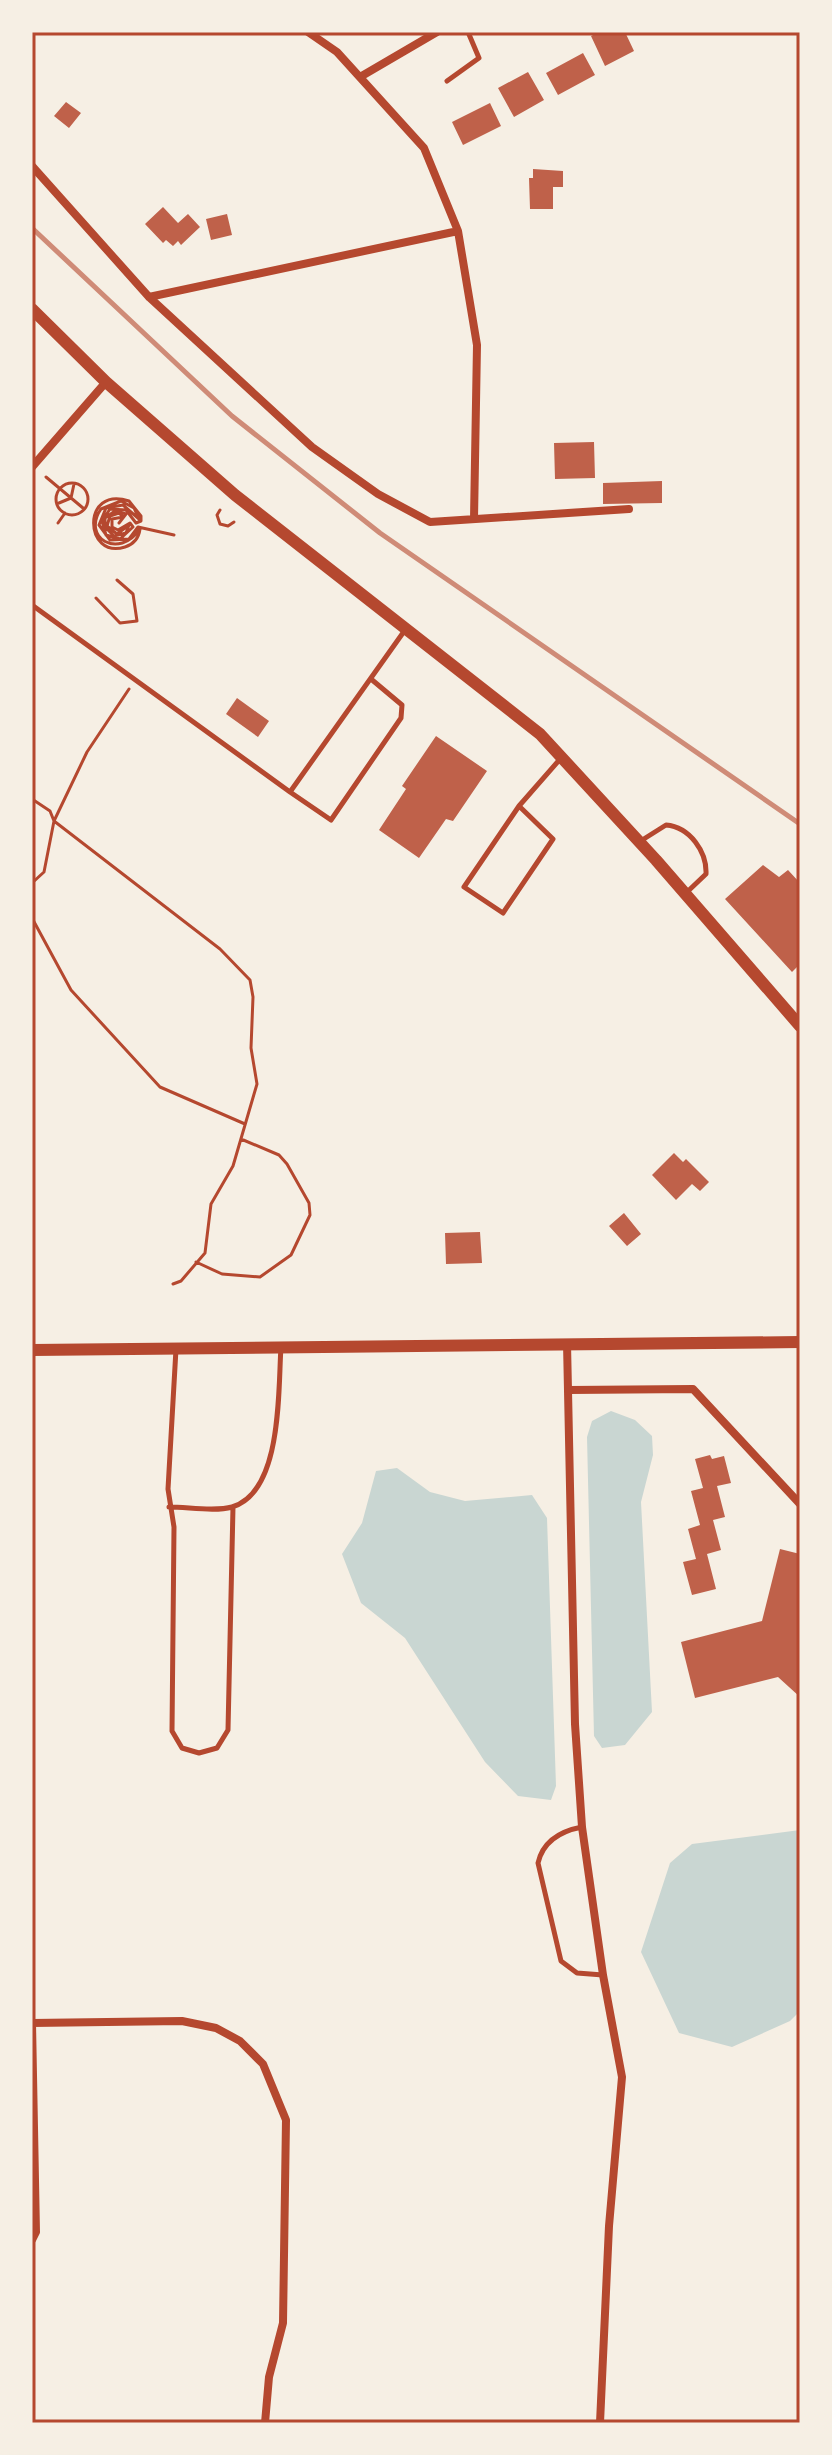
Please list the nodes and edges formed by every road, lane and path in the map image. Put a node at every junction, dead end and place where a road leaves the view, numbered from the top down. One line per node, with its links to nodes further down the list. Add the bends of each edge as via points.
1 (308, 32): 4 (street)
2 (437, 32): 4 (street)
3 (468, 32): 5 (lane, via 479,58)
4 (360, 77): 7 (street, via 424,148)
5 (447, 81)
6 (32, 166): 8 (street)
7 (458, 231): 8 (street); 21 (street, via 477,345)
8 (149, 297): 21 (street, via 312,447 378,494 430,522)
9 (32, 309): 10 (street)
10 (106, 382): 11 (street); 29 (street, via 235,495)
11 (32, 467)
12 (46, 477): 14 (path)
13 (74, 484): 14 (path); 15 (path); 17 (path, via 87,494)
14 (60, 489): 15 (path); 16 (path)
15 (71, 498): 16 (path); 17 (path)
16 (57, 503): 20 (path)
17 (84, 509): 20 (path)
18 (629, 509): 21 (street)
19 (220, 510): 22 (path, via 220,524)
20 (65, 513): 23 (path)
21 (474, 519)
22 (234, 522)
23 (58, 523)
24 (119, 523): 25 (path, via 126,514 115,511 108,515 105,527 114,536 126,533 129,525 117,534 107,526 110,516 119,513 123,517 112,519 112,527 118,530 130,523 129,534 120,539 106,535 102,521 110,509 126,510 136,523 141,516 129,501 109,500 95,514 95,534 107,546 115,548 137,539 140,529 130,541 120,545 106,542 97,532 101,509 121,501 134,508 139,519 123,505 106,508 99,525 110,540 129,539 138,527)
25 (174, 535)
26 (117, 580): 27 (path, via 133,594 137,621 120,623)
27 (96, 598)
28 (32, 605): 33 (lane)
29 (405, 630): 30 (lane); 32 (street, via 540,734)
30 (371, 679): 33 (lane); 33 (lane, via 402,705 401,718 331,820)
31 (134, 682): 36 (path, via 87,752)
32 (561, 758): 35 (lane); 37 (street)
33 (290, 792)
34 (32, 799): 36 (path, via 50,811)
35 (519, 806): 35 (lane, via 553,839 503,913 464,887)
36 (54, 821): 38 (path, via 44,872); 42 (path, via 220,949 250,980 257,1084)
37 (639, 843): 39 (street); 39 (lane, via 666,825 684,830 706,859 706,874)
38 (32, 883)
39 (685, 893): 41 (street)
40 (32, 918): 42 (path, via 71,990 160,1087)
41 (800, 1026)
42 (245, 1124): 43 (path)
43 (241, 1139): 44 (path, via 233,1166 211,1204 209,1245); 44 (path, via 279,1155 309,1203 310,1215 291,1255 260,1277 222,1274)
44 (196, 1262): 45 (path)
45 (173, 1284)
46 (567, 1343): 47 (street); 48 (street); 51 (street)
47 (800, 1344)
48 (281, 1347): 49 (street); 54 (lane, via 266,1473 258,1487)
49 (176, 1348): 50 (street); 53 (lane)
50 (32, 1350)
51 (569, 1390): 52 (street, via 693,1389); 55 (street)
52 (800, 1504)
53 (169, 1507): 54 (lane); 54 (lane, via 174,1527 172,1731 182,1748 199,1753 217,1748 229,1722)
54 (233, 1507)
55 (582, 1827): 56 (street); 56 (lane, via 559,1834 538,1863 561,1961 577,1973)
56 (603, 1975): 60 (street, via 622,2077)
57 (32, 2023): 58 (street); 59 (street, via 182,2021 216,2028 240,2041 263,2064 286,2120 283,2323 269,2377)
58 (32, 2240)
59 (265, 2423)
60 (600, 2423)

